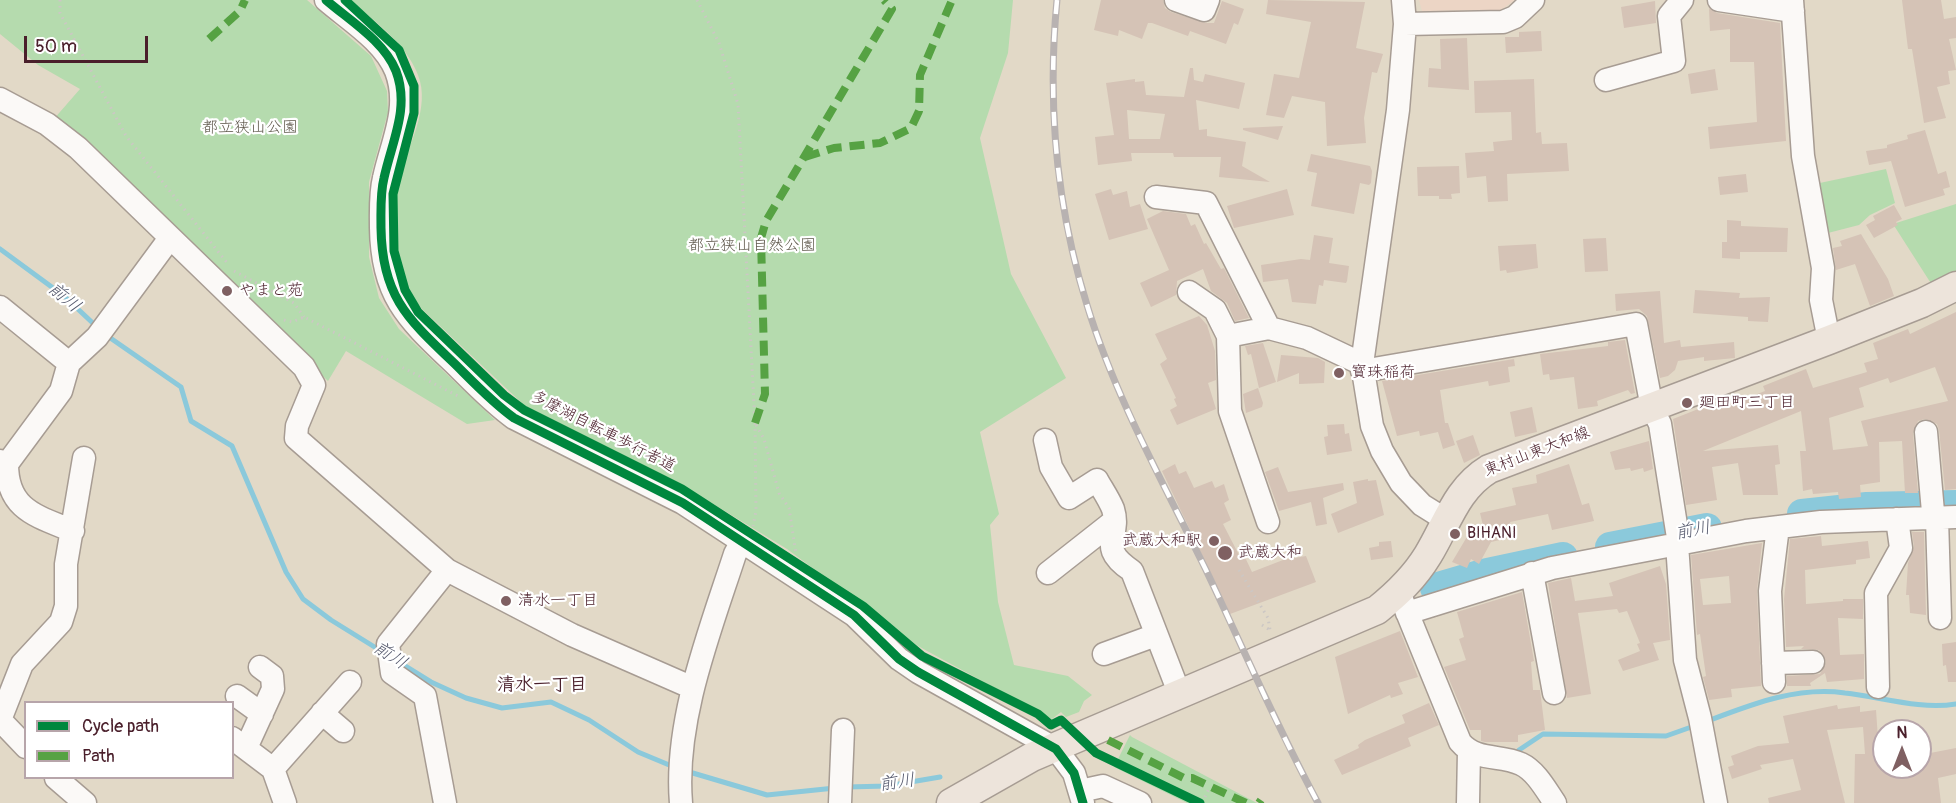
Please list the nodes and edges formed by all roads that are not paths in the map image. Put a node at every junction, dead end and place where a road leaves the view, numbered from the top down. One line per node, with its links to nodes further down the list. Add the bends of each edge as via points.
1 (326, 0): 34 (street, via 384,51 399,81 402,106 384,177 381,232 386,273 393,295 406,315 514,418)
2 (1176, 0): 3 (street, via 1204,10)
3 (1208, 0)
4 (1403, 0): 9 (street)
5 (1533, 0): 9 (street, via 1515,17 1503,22)
6 (1682, 0): 10 (street, via 1669,16 1674,61)
7 (1719, 0): 8 (street)
8 (1793, 5): 19 (street, via 1803,156 1823,268 1821,300)
9 (1405, 24): 21 (street, via 1398,110)
10 (1606, 80)
11 (0, 99): 13 (street, via 47,124 78,148)
12 (1156, 197): 17 (street, via 1206,203)
13 (170, 238): 20 (street, via 101,330); 36 (street, via 304,367 314,385 296,438)
14 (1956, 286): 19 (main road, 東村山東大和線)
15 (1189, 292): 18 (street, via 1215,310)
16 (0, 307): 20 (street)
17 (1269, 328): 18 (street); 21 (street, via 1307,339)
18 (1228, 336): 31 (street, via 1230,411)
19 (1829, 340): 22 (main road, 東村山東大和線)
20 (69, 363): 26 (street, via 62,391)
21 (1362, 367): 22 (street, via 1636,324); 29 (street, via 1372,426 1382,451 1401,483 1422,505)
22 (1652, 408): 29 (main road, 東村山東大和線, via 1489,469 1473,479); 35 (street, via 1660,424)
23 (1926, 432): 27 (street)
24 (1045, 440): 30 (street, via 1051,467 1070,498 1097,480 1113,510)
25 (84, 458): 33 (street)
26 (3, 462): 33 (street, via 15,500 38,517)
27 (1940, 511): 28 (street); 40 (street)
28 (1897, 519): 32 (street); 47 (street, via 1901,548 1876,593)
29 (1446, 520): 39 (main road, 東村山東大和線)
30 (1114, 521): 37 (street); 41 (street, via 1111,548 1120,563 1132,571)
31 (1268, 522)
32 (1778, 527): 35 (street); 43 (street, via 1770,591 1774,673)
33 (73, 531): 53 (street, via 62,622 22,664)
34 (748, 535): 48 (street, via 733,560); 58 (street, via 854,615 899,659)
35 (1678, 544): 38 (street); 72 (street, via 1685,660)
36 (447, 570): 48 (street, via 572,635); 66 (street, via 389,655 392,673 425,696)
37 (1048, 573)
38 (1532, 573): 39 (street); 46 (street)
39 (1403, 603): 49 (main road, 東村山東大和線, via 1377,610); 59 (street, via 1446,711 1460,742)
40 (1940, 618)
41 (1156, 635): 42 (street); 49 (street)
42 (1104, 654)
43 (1813, 662)
44 (260, 667): 52 (street, via 272,676 273,689)
45 (350, 682): 51 (street)
46 (1548, 685)
47 (1878, 687)
48 (693, 688): 67 (street, via 680,767)
49 (1180, 695): 58 (main road, 東村山東大和線)
50 (237, 696): 52 (street)
51 (322, 713): 55 (street); 60 (street)
52 (261, 714): 56 (street)
53 (0, 720): 57 (street)
54 (843, 730): 62 (street)
55 (343, 731)
56 (239, 743): 60 (street)
57 (24, 745)
58 (1056, 749): 63 (street, via 1074,773); 68 (main road, 東村山東大和線, via 1000,773)
59 (1469, 751): 70 (street); 71 (street, via 1523,765)
60 (273, 769): 65 (street)
61 (58, 779): 64 (street)
62 (840, 793)
63 (1081, 797): 69 (street, via 1103,786)
64 (85, 803)
65 (285, 803)
66 (445, 803)
67 (681, 803)
68 (951, 803)
69 (1140, 803)
70 (1468, 803)
71 (1555, 803)
72 (1716, 803)

